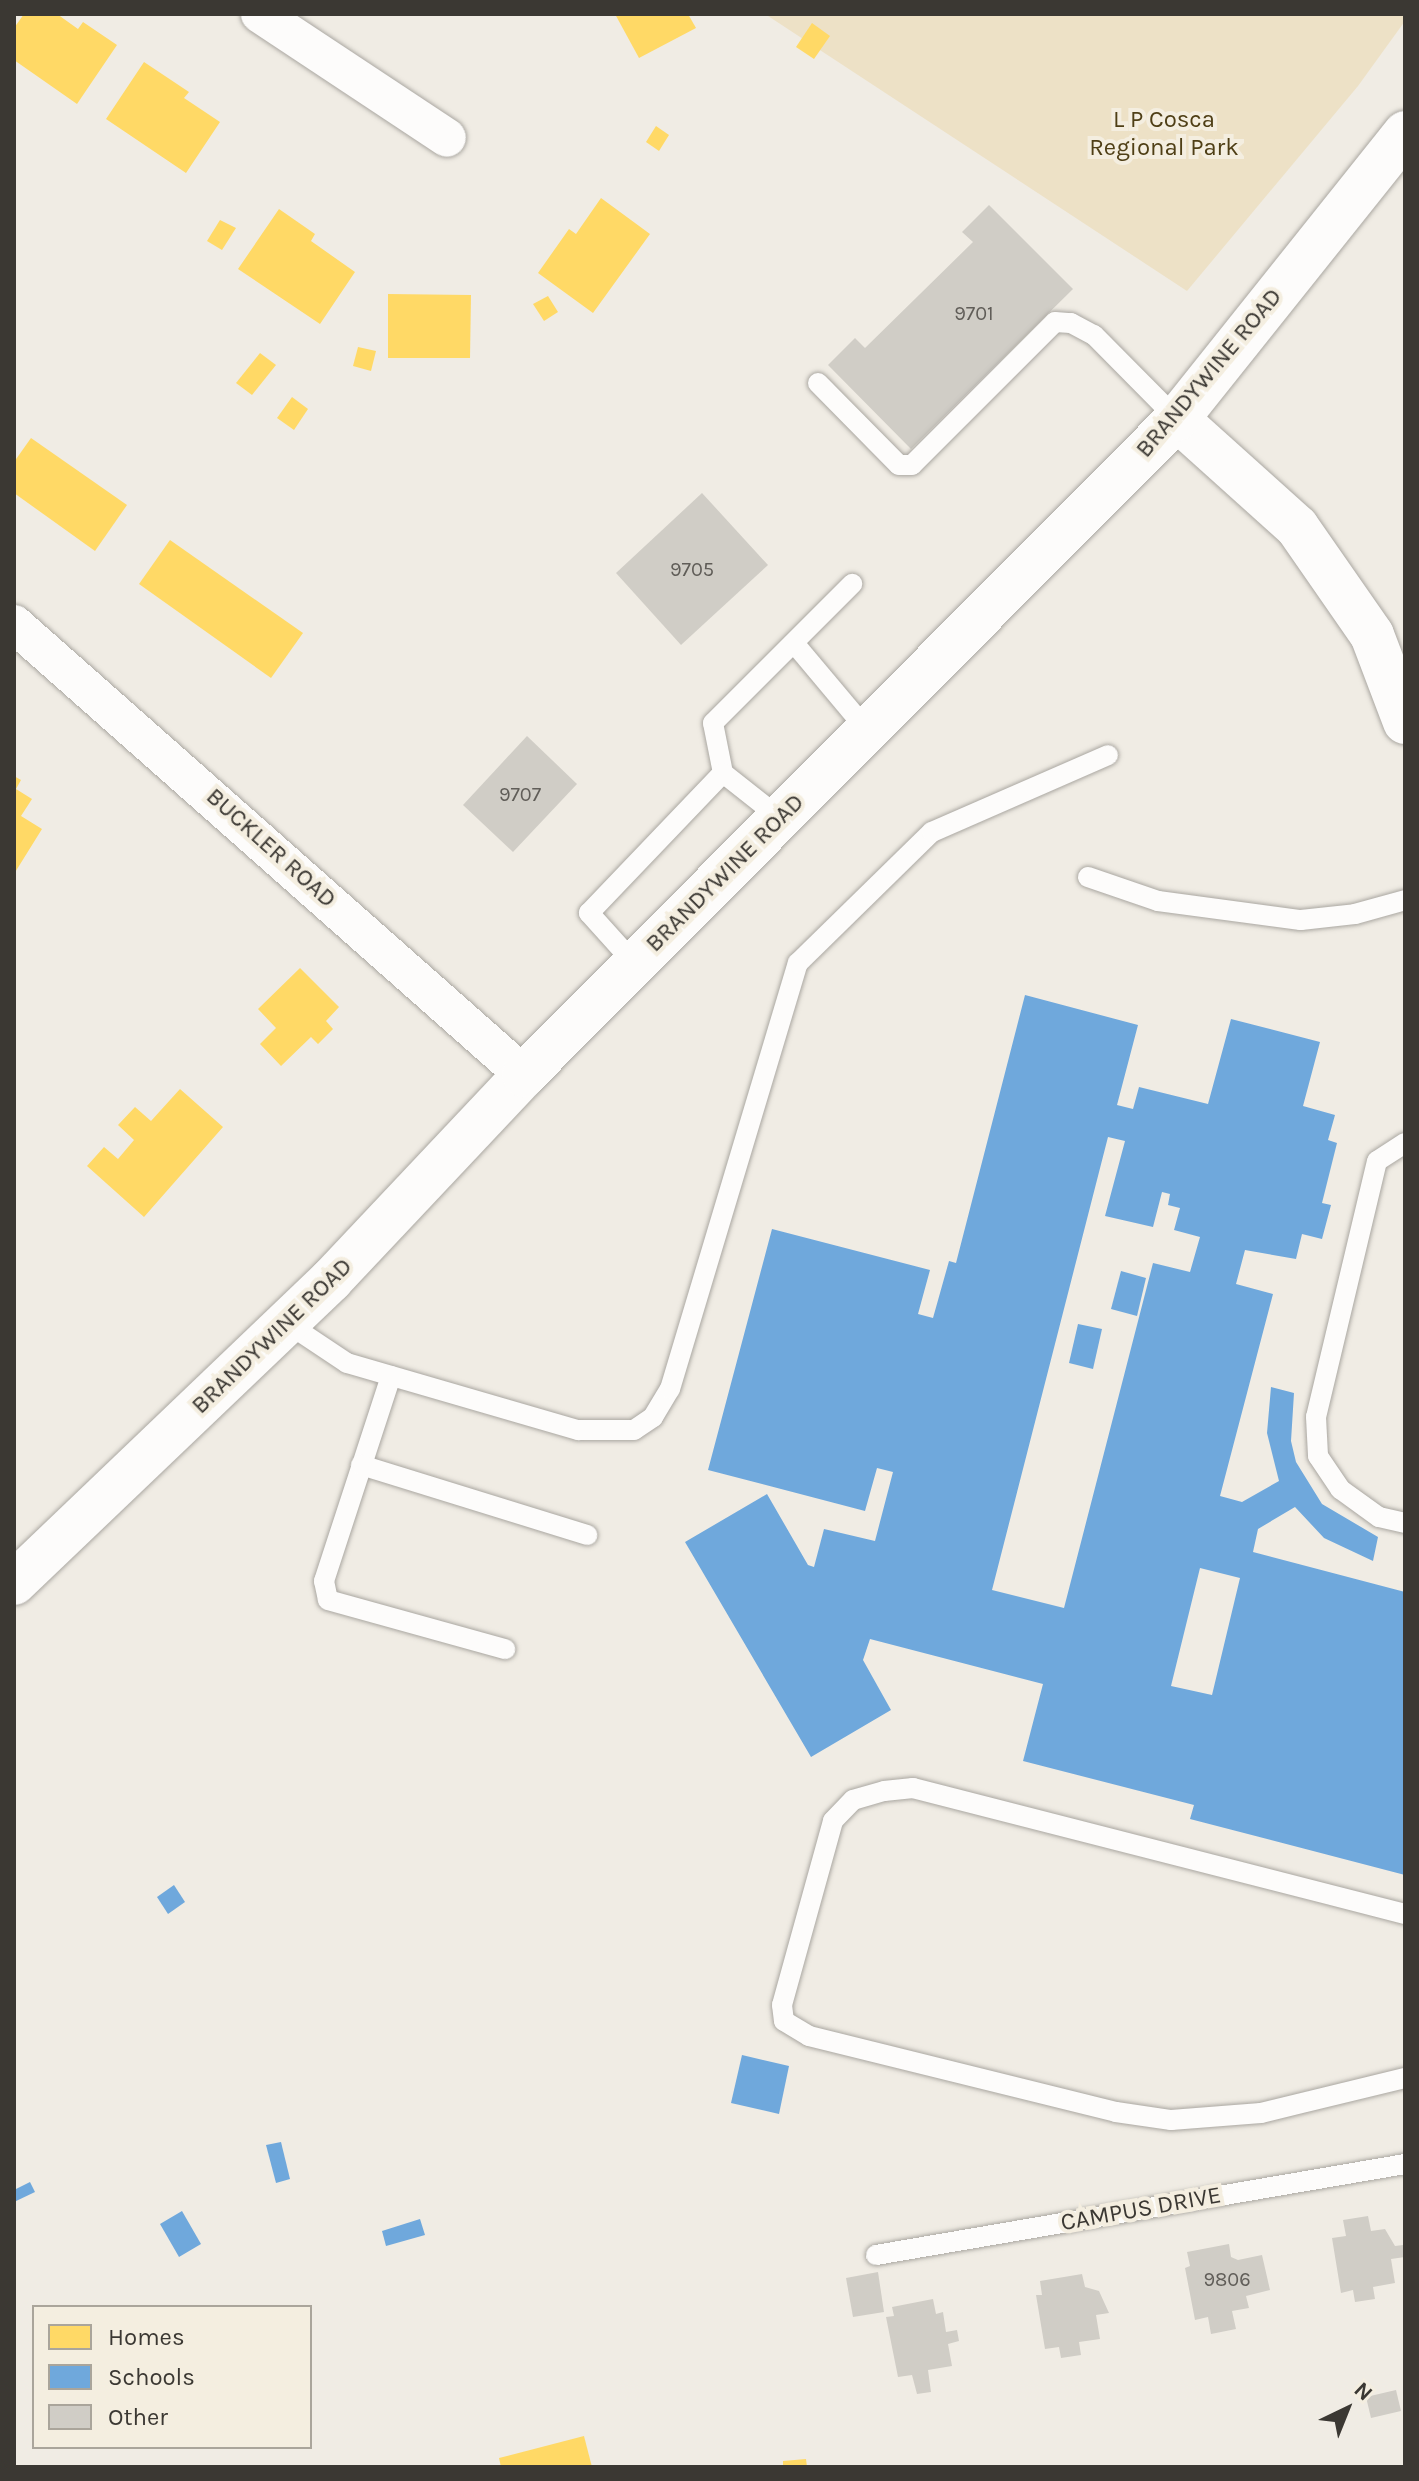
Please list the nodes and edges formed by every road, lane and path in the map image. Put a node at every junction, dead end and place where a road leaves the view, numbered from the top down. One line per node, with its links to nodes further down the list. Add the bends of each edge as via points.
1 (260, 14): 3 (street)
2 (1405, 133): 5 (main road, BRANDYWINE ROAD)
3 (447, 138)
4 (818, 383): 5 (lane, via 899,465 912,465 1055,322 1071,323 1094,335)
5 (1177, 419): 9 (main road, via 1297,527 1372,635); 10 (main road, BRANDYWINE ROAD)
6 (852, 584): 8 (lane)
7 (14, 624): 17 (street, BUCKLER ROAD)
8 (794, 643): 10 (lane); 12 (lane, via 713,723)
9 (1405, 722)
10 (867, 730): 13 (main road, BRANDYWINE ROAD)
11 (1108, 755): 20 (lane, via 932,832 798,963 670,1389 653,1417 634,1430 578,1430)
12 (723, 773): 13 (lane); 16 (lane, via 589,913)
13 (780, 818): 16 (main road, BRANDYWINE ROAD)
14 (1088, 877): 15 (lane, via 1158,901 1301,920 1355,914)
15 (1405, 900)
16 (635, 964): 17 (main road, BRANDYWINE ROAD)
17 (524, 1075): 19 (main road, BRANDYWINE ROAD)
18 (1405, 1143): 22 (lane, via 1377,1161 1316,1417 1318,1456 1340,1489 1379,1517)
19 (287, 1323): 20 (lane, via 347,1363); 24 (main road, BRANDYWINE ROAD)
20 (391, 1376): 21 (lane)
21 (361, 1465): 23 (lane); 25 (lane, via 324,1581 328,1600)
22 (1405, 1523)
23 (587, 1535)
24 (14, 1583)
25 (505, 1649)
26 (1405, 1914): 27 (lane, via 913,1788 884,1791 853,1800 833,1821 782,2005 784,2021 809,2036 1116,2112 1171,2120 1261,2113)
27 (1405, 2078)
28 (1405, 2164): 29 (lane, CAMPUS DRIVE)
29 (876, 2255)

